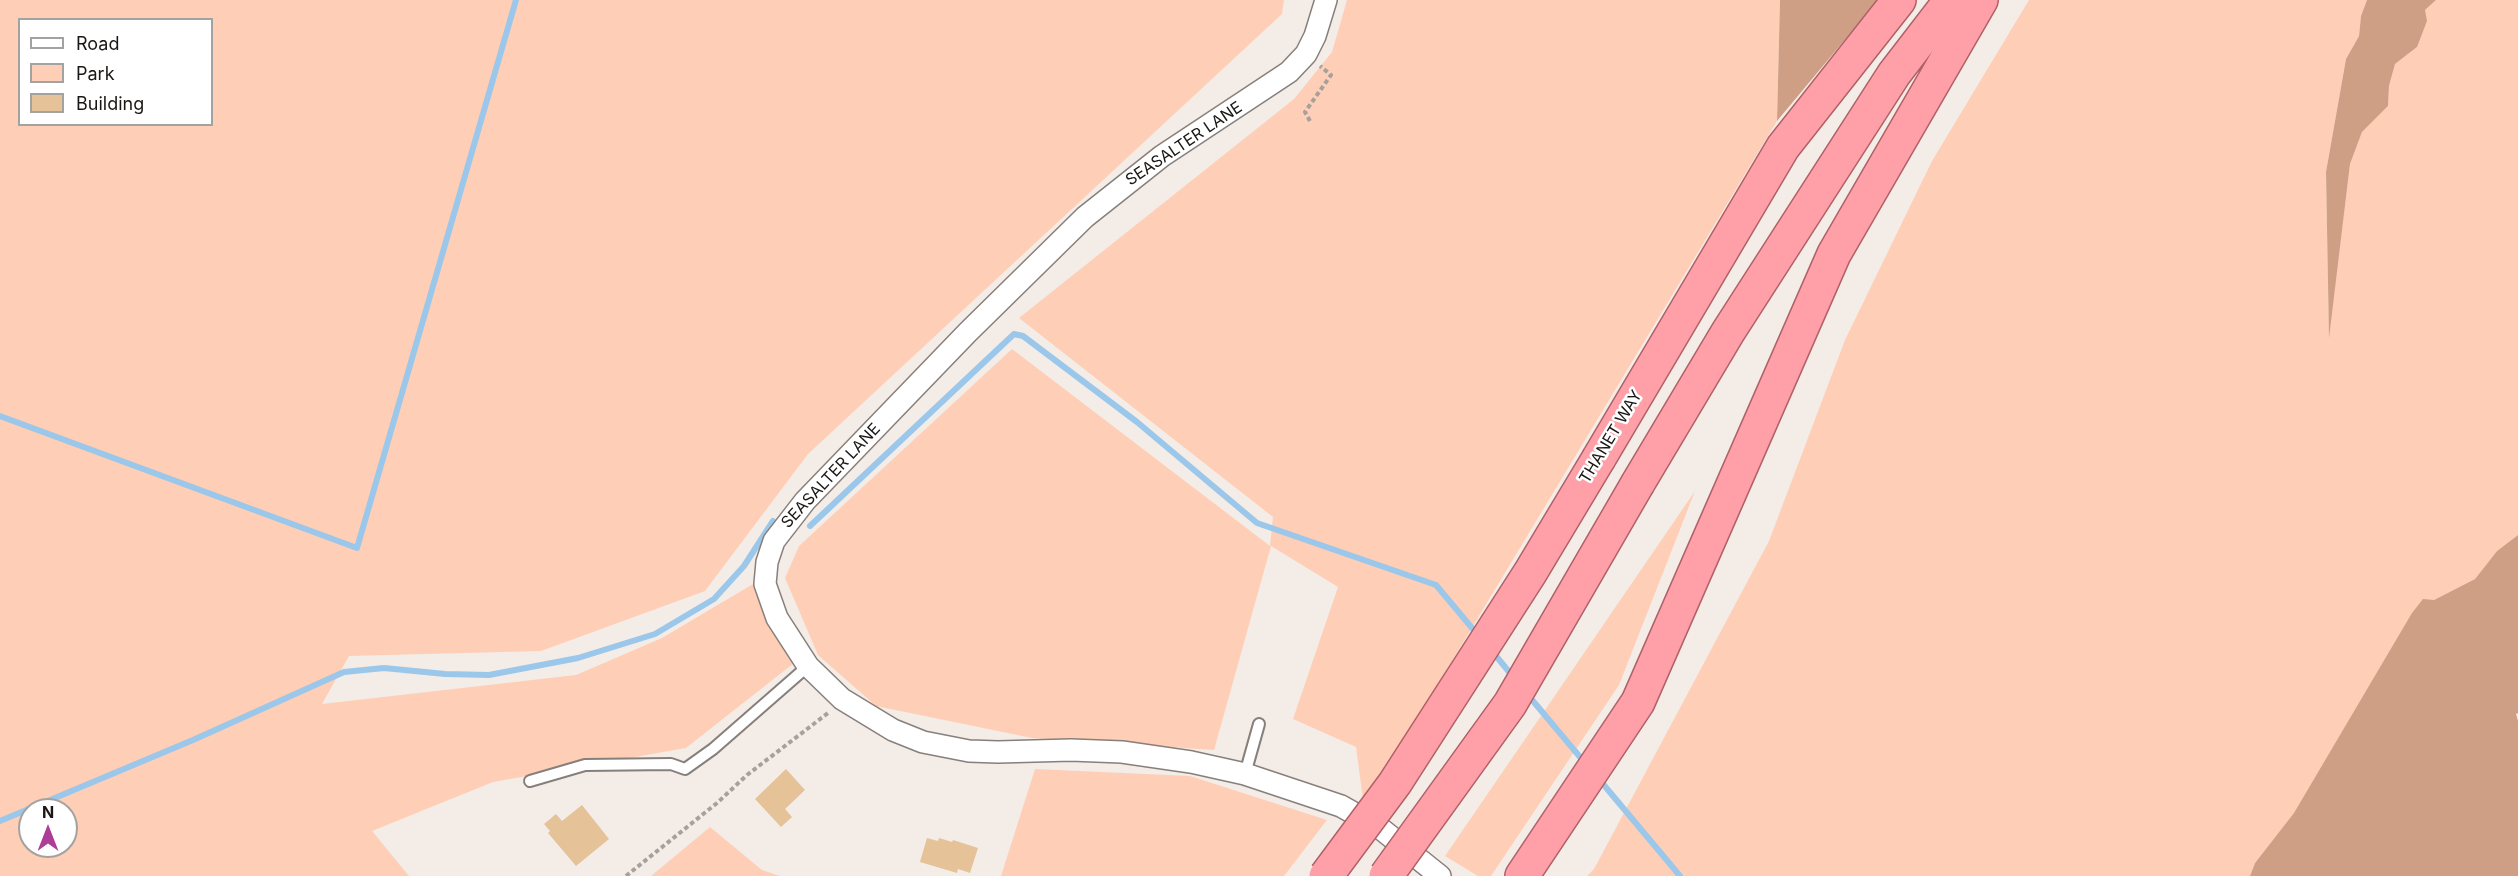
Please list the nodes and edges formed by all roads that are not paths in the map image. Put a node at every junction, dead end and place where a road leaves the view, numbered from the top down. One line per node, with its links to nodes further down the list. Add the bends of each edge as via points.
1 (1326, 0): 5 (street, SEASALTER LANE, via 1306,54 1289,72 1162,156 1085,217 959,340 782,527 769,551 765,584 777,618)
2 (1899, 0): 9 (highway, THANET WAY, bridge, via 1784,147 1530,573 1395,783)
3 (1951, 0): 10 (highway, bridge, via 1888,84 1728,332 1510,704)
4 (1981, 0): 12 (highway, via 1834,254 1638,702)
5 (808, 666): 7 (street, SEASALTER LANE, via 842,699 893,730 923,742 998,753 1122,752); 8 (lane, via 685,769 671,764 585,765)
6 (1259, 724): 7 (lane)
7 (1245, 774): 11 (street, SEASALTER LANE, via 1341,806 1380,828)
8 (530, 781)
9 (1326, 876)
10 (1386, 876)
11 (1440, 876)
12 (1522, 876)

